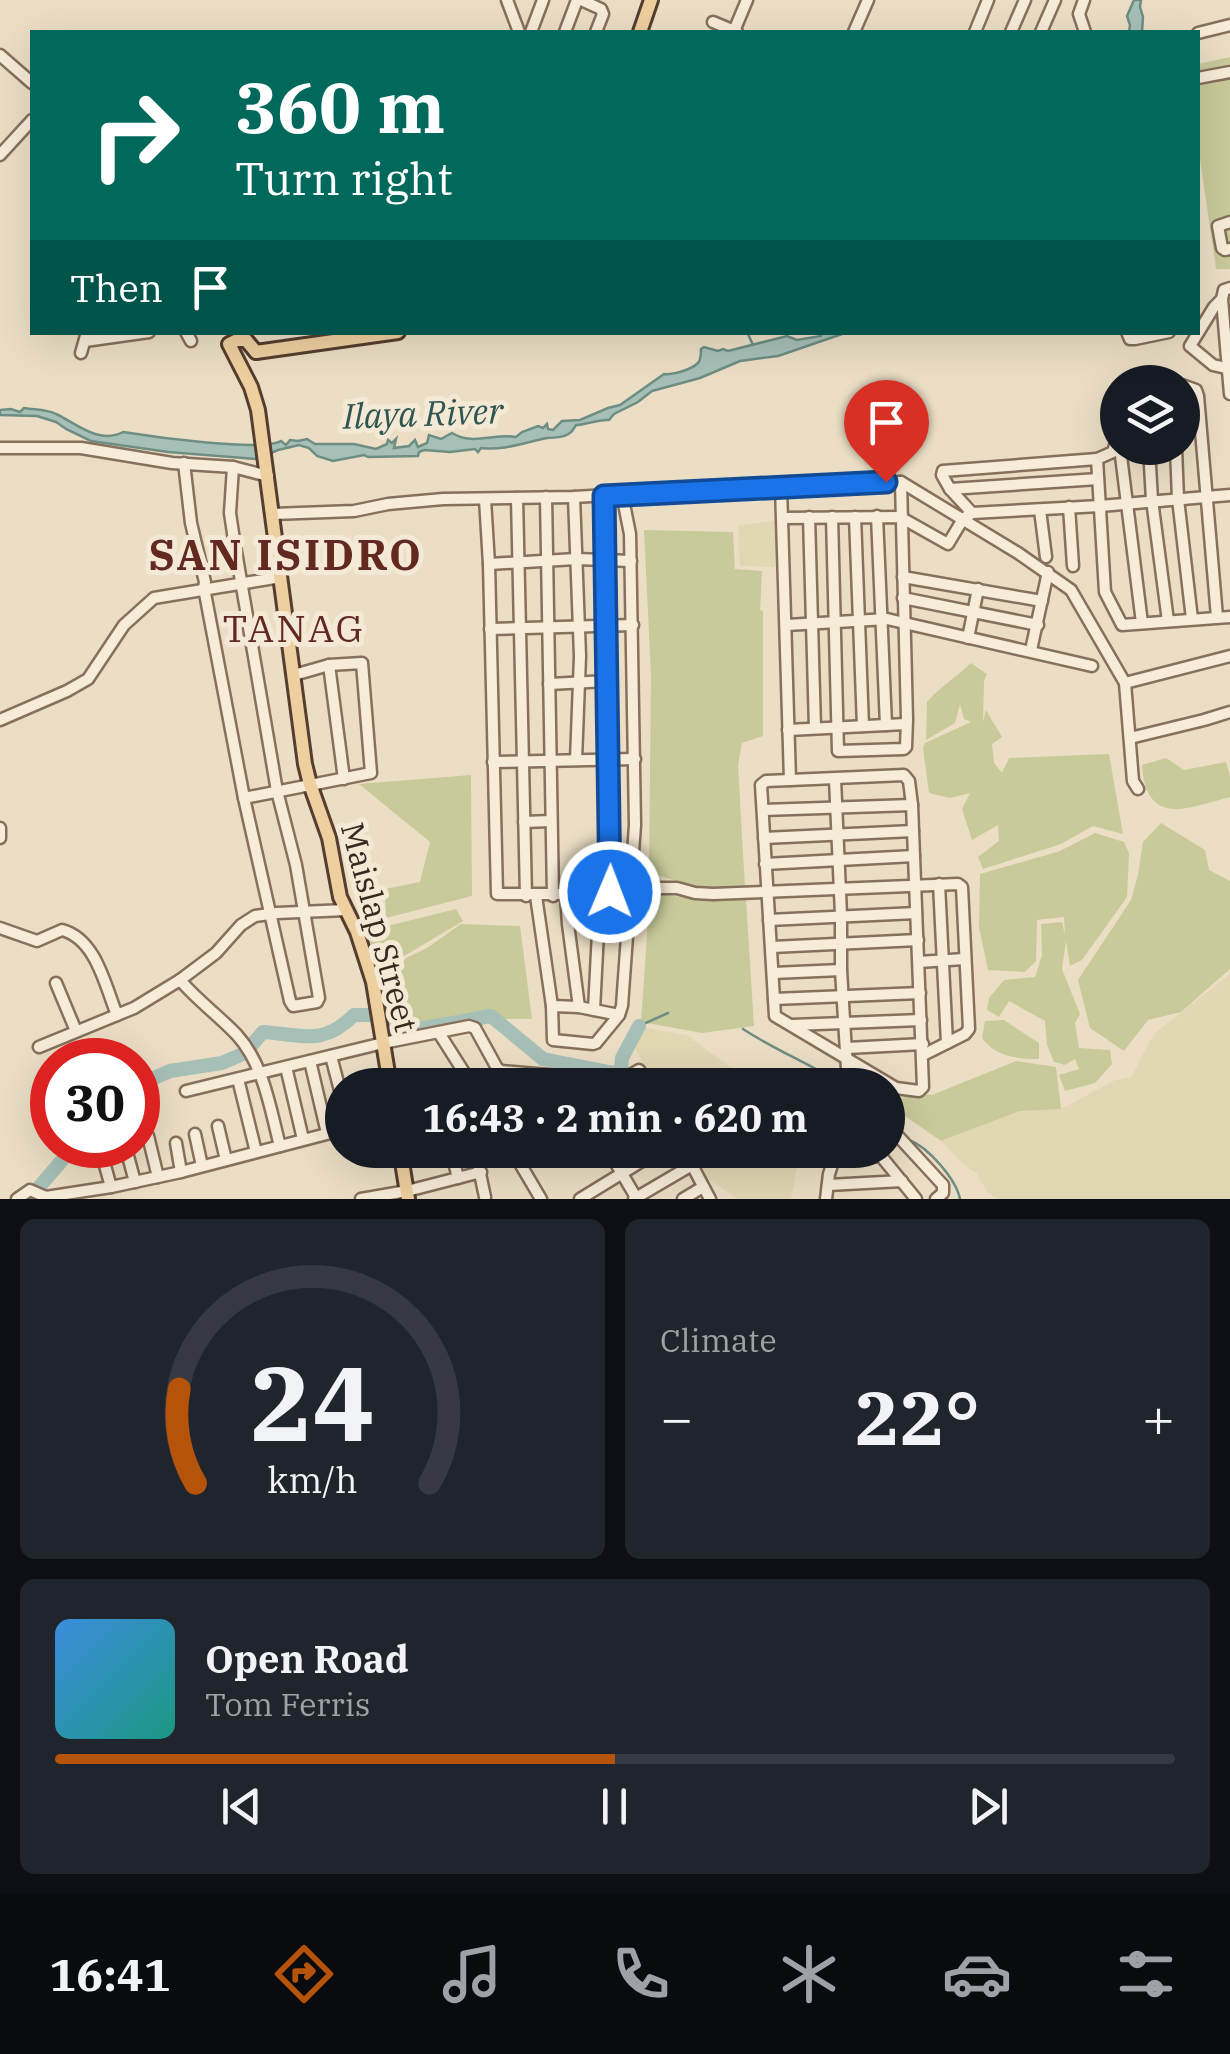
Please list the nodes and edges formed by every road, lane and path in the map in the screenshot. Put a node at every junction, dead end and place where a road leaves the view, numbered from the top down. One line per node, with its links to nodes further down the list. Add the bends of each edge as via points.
1 (506, 0): 14 (street)
2 (543, 0): 15 (street)
3 (579, 0): 16 (street); 17 (street, via 602,9)
4 (652, 0): 18 (main road)
5 (747, 0): 20 (street)
6 (868, 0): 21 (street)
7 (988, 0): 22 (street)
8 (1025, 0): 23 (street)
9 (1055, 0): 11 (street)
10 (1084, 0): 26 (street)
11 (1047, 18): 24 (street); 25 (street)
12 (714, 22): 19 (street)
13 (1230, 25): 27 (street)
14 (517, 30)
15 (532, 30)
16 (566, 30)
17 (597, 30)
18 (641, 30)
19 (731, 30)
20 (736, 30)
21 (855, 30)
22 (976, 30)
23 (1012, 30)
24 (1042, 30)
25 (1053, 30)
26 (1083, 30)
27 (1200, 32)
28 (0, 56): 31 (street)
29 (1230, 72): 30 (street)
30 (1200, 78)
31 (30, 81)
32 (30, 122): 33 (street)
33 (0, 154)
34 (1230, 222): 35 (street, via 1218,226 1222,248)
35 (1230, 250)
36 (1230, 288): 37 (street)
37 (1222, 298): 38 (street); 47 (street)
38 (1200, 329)
39 (130, 335): 45 (street)
40 (377, 335): 46 (main road)
41 (1128, 335): 42 (street)
42 (1154, 335)
43 (1197, 335): 47 (street, via 1191,350)
44 (225, 338): 46 (main road, via 246,340); 48 (main road, Maislap Street)
45 (84, 342)
46 (256, 352): 48 (main road)
47 (1229, 369): 49 (street)
48 (242, 370): 60 (main road, Maislap Street, via 255,398)
49 (1230, 394)
50 (1200, 425): 71 (street)
51 (0, 448): 54 (street, via 81,448)
52 (1100, 458): 53 (street)
53 (1097, 459): 55 (street); 61 (street)
54 (184, 463): 59 (street); 100 (street)
55 (1016, 464): 63 (street); 65 (street, via 947,469 942,475)
56 (1122, 465): 76 (street)
57 (1150, 465): 75 (street)
58 (1177, 465): 73 (street)
59 (233, 468): 60 (street); 99 (street, via 230,514)
60 (267, 472): 80 (main road, Maislap Street)
61 (1098, 479): 63 (street); 77 (street)
62 (900, 482): 64 (street); 84 (street); 86 (street)
63 (1018, 483): 65 (street)
64 (781, 486): 66 (street); 87 (street)
65 (950, 489): 84 (street)
66 (622, 494): 68 (street); 93 (street)
67 (1230, 495): 71 (street)
68 (604, 496): 70 (street); 90 (street)
69 (546, 497): 70 (street); 72 (street); 91 (street)
70 (574, 497): 89 (street)
71 (1205, 497): 73 (street); 105 (street)
72 (517, 498): 74 (street); 92 (street)
73 (1178, 498): 75 (street); 107 (street)
74 (485, 499): 80 (street); 94 (street)
75 (1152, 500): 76 (street); 109 (street)
76 (1127, 503): 77 (street); 112 (street)
77 (1100, 506): 78 (street); 112 (street, via 1107,597 1122,625)
78 (1069, 507): 79 (street); 95 (street)
79 (1040, 510): 84 (street); 88 (street)
80 (273, 514): 97 (main road, Maislap Street)
81 (832, 516): 82 (street); 85 (street); 113 (street)
82 (855, 516): 83 (street); 110 (street)
83 (876, 516): 86 (street); 108 (street)
84 (968, 516): 86 (street, via 948,544); 96 (street)
85 (809, 517): 87 (street); 116 (street)
86 (900, 517): 98 (street)
87 (783, 518): 115 (street)
88 (1046, 557)
89 (576, 559): 90 (street); 91 (street); 117 (street)
90 (606, 560): 93 (street); 118 (street)
91 (547, 561): 92 (street); 120 (street)
92 (518, 562): 94 (street); 122 (street)
93 (631, 562): 114 (street)
94 (489, 564): 121 (street)
95 (1073, 566)
96 (1048, 572): 103 (street); 131 (street, via 1071,590)
97 (281, 576): 99 (street); 128 (main road, Maislap Street)
98 (903, 576): 101 (street); 102 (street)
99 (242, 582): 100 (street); 153 (street)
100 (204, 588): 134 (street, via 154,598 124,625 88,679); 154 (street)
101 (978, 588): 103 (street); 104 (street)
102 (902, 598): 104 (street); 111 (street)
103 (1042, 601): 119 (street)
104 (973, 613): 119 (street); 123 (street)
105 (1217, 617): 106 (street); 107 (street)
106 (1230, 617)
107 (1192, 618): 109 (street)
108 (881, 619): 110 (street); 111 (street); 135 (street)
109 (1168, 621): 112 (street)
110 (859, 622): 113 (street); 137 (street)
111 (904, 622): 123 (street); 136 (street)
112 (1142, 623)
113 (834, 624): 116 (street); 138 (street)
114 (633, 625): 118 (street); 143 (street)
115 (787, 625): 116 (street); 140 (street)
116 (811, 625): 139 (street)
117 (579, 626): 118 (street); 120 (street); 130 (street)
118 (607, 626): 129 (street)
119 (1038, 626): 124 (street)
120 (549, 628): 122 (street); 132 (street)
121 (490, 629): 122 (street); 147 (street)
122 (520, 629): 144 (street)
123 (968, 638): 124 (street)
124 (1031, 650): 127 (street)
125 (1230, 656): 131 (street)
126 (329, 666): 128 (street); 148 (street); 148 (street, via 363,665 372,770)
127 (1092, 666)
128 (294, 674): 151 (main road, Maislap Street)
129 (608, 680): 130 (street); 142 (street)
130 (578, 682): 132 (street); 146 (street)
131 (1125, 683): 141 (street)
132 (550, 684): 145 (street)
133 (1230, 712): 141 (street)
134 (0, 720)
135 (886, 724): 136 (street); 137 (street)
136 (906, 724): 138 (street, via 906,747 900,750 838,751)
137 (863, 726): 138 (street)
138 (838, 727): 139 (street)
139 (815, 728): 140 (street)
140 (788, 730): 150 (street)
141 (1130, 738): 152 (street)
142 (610, 759): 143 (street); 146 (street); 172 (street)
143 (635, 759): 173 (street)
144 (522, 760): 145 (street); 147 (street); 159 (street)
145 (550, 760): 146 (street); 158 (street)
146 (576, 760)
147 (493, 762): 175 (street, via 496,892)
148 (344, 779): 151 (street)
149 (835, 779): 150 (street); 155 (street, via 904,776); 156 (street)
150 (790, 780): 157 (street, via 762,782)
151 (310, 784): 153 (street); 177 (main road, Maislap Street)
152 (1138, 789)
153 (277, 791): 154 (street); 178 (street)
154 (244, 798): 179 (street)
155 (912, 804): 156 (street); 161 (street)
156 (838, 808): 157 (street); 162 (street)
157 (763, 810): 164 (street)
158 (551, 821): 159 (street); 176 (street)
159 (524, 822): 175 (street)
160 (0, 828): 163 (street)
161 (912, 831): 162 (street); 165 (street)
162 (838, 834): 164 (street); 166 (street)
163 (0, 838)
164 (764, 838): 167 (street)
165 (914, 856): 166 (street); 169 (street)
166 (839, 861): 167 (street); 170 (street)
167 (765, 864): 171 (street)
168 (938, 884): 169 (street); 187 (street, via 962,887); 188 (street)
169 (915, 885): 170 (street); 180 (street)
170 (840, 888): 171 (street); 181 (street)
171 (768, 892): 173 (street); 182 (street)
172 (606, 893): 173 (street); 174 (street); 199 (street)
173 (632, 893): 200 (street)
174 (566, 895): 176 (street); 198 (street)
175 (531, 896): 176 (street); 197 (street)
176 (553, 896)
177 (346, 910): 178 (street); 208 (main road, Maislap Street, via 373,982)
178 (306, 911): 179 (street); 179 (street, via 319,1000 294,1006)
179 (272, 913): 192 (street, via 242,924)
180 (916, 913): 181 (street); 184 (street)
181 (842, 915): 182 (street); 185 (street)
182 (769, 920): 186 (street)
183 (0, 928): 201 (street, via 38,941 62,930 86,942)
184 (918, 940): 185 (street); 189 (street)
185 (841, 943): 186 (street); 190 (street)
186 (772, 948): 191 (street)
187 (964, 959): 188 (street); 209 (street, via 969,1029)
188 (942, 960): 189 (street); 209 (street)
189 (919, 962): 194 (street)
190 (842, 970): 191 (street); 195 (street)
191 (773, 973): 196 (street)
192 (180, 980): 201 (street); 220 (street, via 237,1036)
193 (56, 983): 205 (street)
194 (920, 993): 195 (street); 202 (street)
195 (843, 996): 196 (street); 203 (street)
196 (774, 1000): 204 (street, via 775,1016)
197 (552, 1006): 198 (street); 200 (street, via 553,1040 596,1043)
198 (579, 1007): 199 (street)
199 (594, 1010): 200 (street)
200 (619, 1014)
201 (117, 1015): 205 (street)
202 (922, 1020): 203 (street); 210 (street)
203 (845, 1024): 204 (street); 211 (street)
204 (790, 1026): 211 (street)
205 (76, 1031): 207 (street)
206 (439, 1033): 208 (street); 217 (street); 218 (street, via 473,1026)
207 (60, 1038)
208 (383, 1043): 212 (street); 216 (main road, Maislap Street)
209 (947, 1043): 210 (street)
210 (923, 1049): 211 (street); 211 (street, via 919,1091 896,1088)
211 (847, 1053): 219 (street)
212 (331, 1056): 213 (street); 215 (street)
213 (310, 1061): 214 (street); 223 (street)
214 (286, 1067): 220 (street); 227 (street)
215 (334, 1068)
216 (387, 1068)
217 (461, 1068)
218 (497, 1068)
219 (847, 1068)
220 (260, 1074): 221 (street); 230 (street)
221 (238, 1079): 222 (street); 231 (street)
222 (186, 1091)
223 (325, 1125)
224 (218, 1126): 232 (street)
225 (195, 1134): 233 (street)
226 (325, 1134): 227 (street)
227 (303, 1139): 230 (street)
228 (176, 1143): 247 (street)
229 (905, 1144): 268 (street, via 943,1185)
230 (280, 1146): 231 (street)
231 (256, 1152): 232 (street)
232 (226, 1160): 233 (street)
233 (202, 1166): 247 (street)
234 (106, 1168): 254 (street)
235 (131, 1168): 252 (street)
236 (156, 1168): 250 (street)
237 (403, 1168): 257 (main road)
238 (456, 1168): 251 (street)
239 (479, 1168): 248 (street)
240 (523, 1168): 262 (street)
241 (619, 1168): 249 (street)
242 (630, 1168): 249 (street)
243 (687, 1168): 259 (street)
244 (694, 1168): 255 (street)
245 (832, 1168): 253 (street)
246 (889, 1168): 256 (street)
247 (181, 1172): 250 (street)
248 (480, 1172): 251 (street); 258 (street)
249 (622, 1173): 259 (street); 263 (street)
250 (158, 1177): 252 (street)
251 (458, 1178): 257 (street)
252 (135, 1182): 254 (street)
253 (828, 1185): 256 (street); 266 (street)
254 (111, 1187): 260 (street, via 56,1196 30,1190)
255 (703, 1187): 264 (street); 265 (street)
256 (903, 1190): 267 (street)
257 (407, 1195): 261 (street)
258 (485, 1197)
259 (636, 1198)
260 (17, 1199)
261 (360, 1199)
262 (541, 1199)
263 (580, 1199)
264 (684, 1199)
265 (710, 1199)
266 (826, 1199)
267 (916, 1199)
268 (936, 1199)

